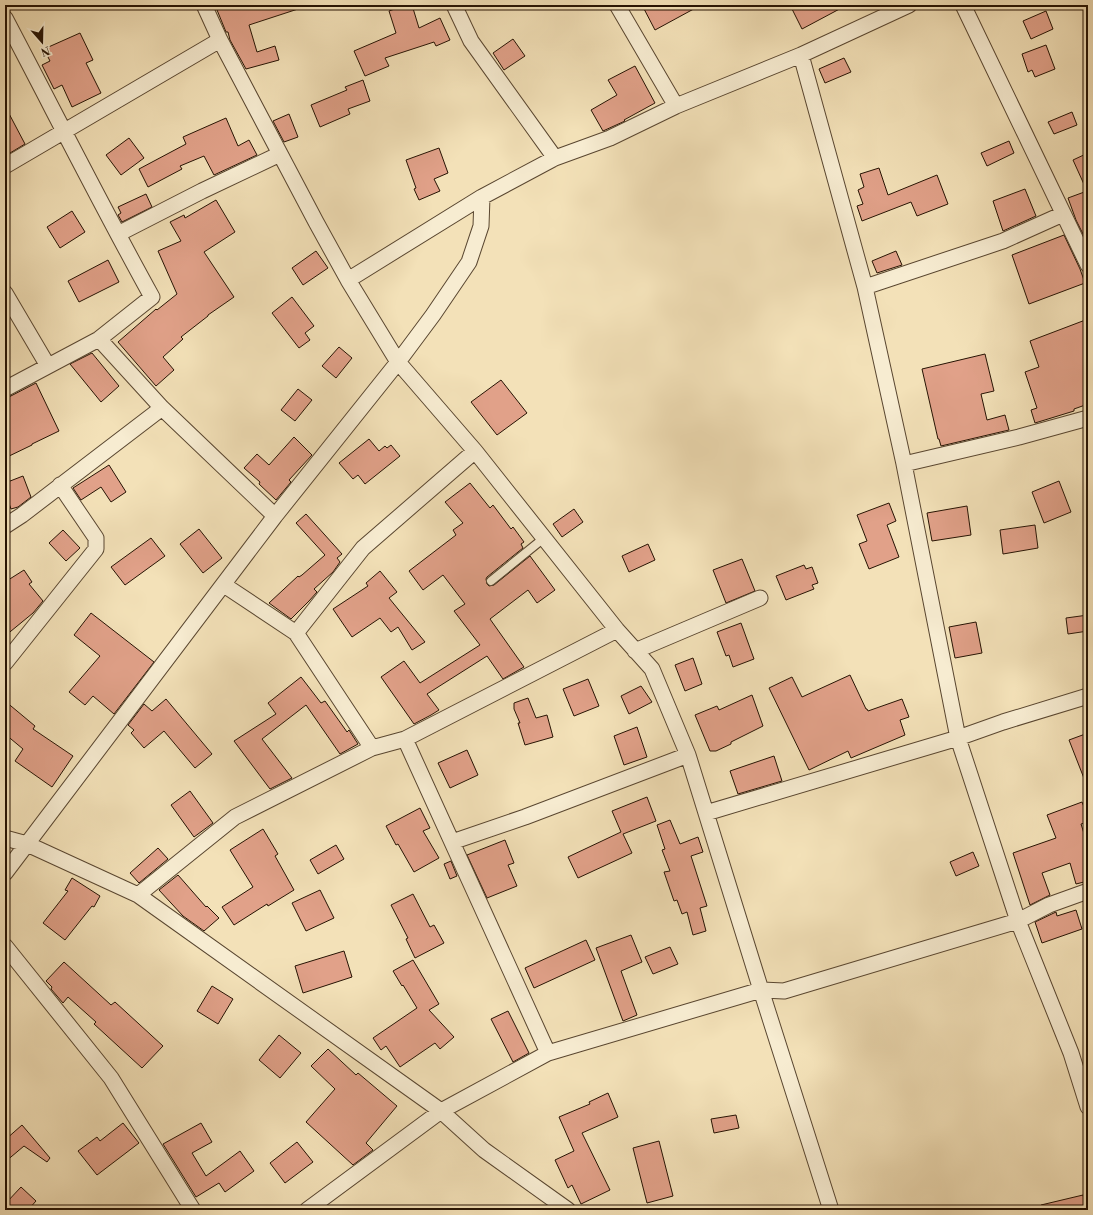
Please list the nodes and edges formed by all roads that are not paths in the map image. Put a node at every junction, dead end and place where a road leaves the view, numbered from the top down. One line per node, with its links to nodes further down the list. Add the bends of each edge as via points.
1 (204, 5): 7 (street)
2 (454, 5): 12 (street, via 471,41)
3 (617, 5): 9 (street)
4 (909, 5): 8 (street)
5 (963, 5): 15 (street)
6 (5, 18): 10 (street)
7 (220, 40): 10 (street); 11 (street)
8 (801, 55): 9 (street); 19 (street)
9 (676, 106): 12 (street, via 610,138)
10 (65, 131): 13 (street); 16 (street)
11 (280, 154): 16 (street); 18 (street)
12 (555, 158): 14 (street)
13 (5, 166)
14 (482, 197): 18 (street); 22 (street, via 481,226 469,262)
15 (1064, 214): 17 (street); 19 (street, via 1002,241)
16 (118, 234): 21 (street, via 152,297)
17 (1088, 265)
18 (348, 280): 22 (street)
19 (865, 287): 28 (street)
20 (5, 293): 23 (street)
21 (99, 339): 23 (street); 25 (street)
22 (398, 362): 27 (street); 30 (street)
23 (48, 366): 24 (street)
24 (5, 389)
25 (162, 408): 29 (street); 30 (street)
26 (1088, 418): 28 (street)
27 (475, 450): 32 (street); 37 (street, via 363,548)
28 (904, 464): 41 (street)
29 (60, 485): 31 (street); 39 (street, via 96,538 96,549)
30 (275, 516): 34 (street)
31 (5, 526)
32 (544, 538): 33 (lane); 36 (street)
33 (491, 581)
34 (224, 584): 37 (street); 48 (street)
35 (760, 598): 38 (street)
36 (617, 630): 38 (street); 42 (street)
37 (296, 633): 43 (street)
38 (634, 651): 44 (street, via 652,669)
39 (5, 663)
40 (1088, 696): 41 (street)
41 (958, 738): 45 (street); 52 (street)
42 (405, 739): 43 (street); 47 (street)
43 (372, 748): 51 (street, via 235,817)
44 (688, 755): 45 (street); 47 (street)
45 (706, 813): 54 (street)
46 (5, 838): 48 (street)
47 (452, 842): 55 (street)
48 (27, 844): 49 (street); 51 (street)
49 (5, 873)
50 (1088, 891): 52 (street, via 1049,905)
51 (138, 895): 57 (street)
52 (1018, 921): 54 (street, via 784,991); 56 (street, via 1071,1053)
53 (5, 946): 58 (street, via 111,1078)
54 (761, 990): 55 (street); 61 (street)
55 (548, 1053): 57 (street)
56 (1088, 1107)
57 (441, 1111): 59 (street); 60 (street, via 484,1150)
58 (193, 1210)
59 (307, 1210)
60 (568, 1210)
61 (832, 1210)

